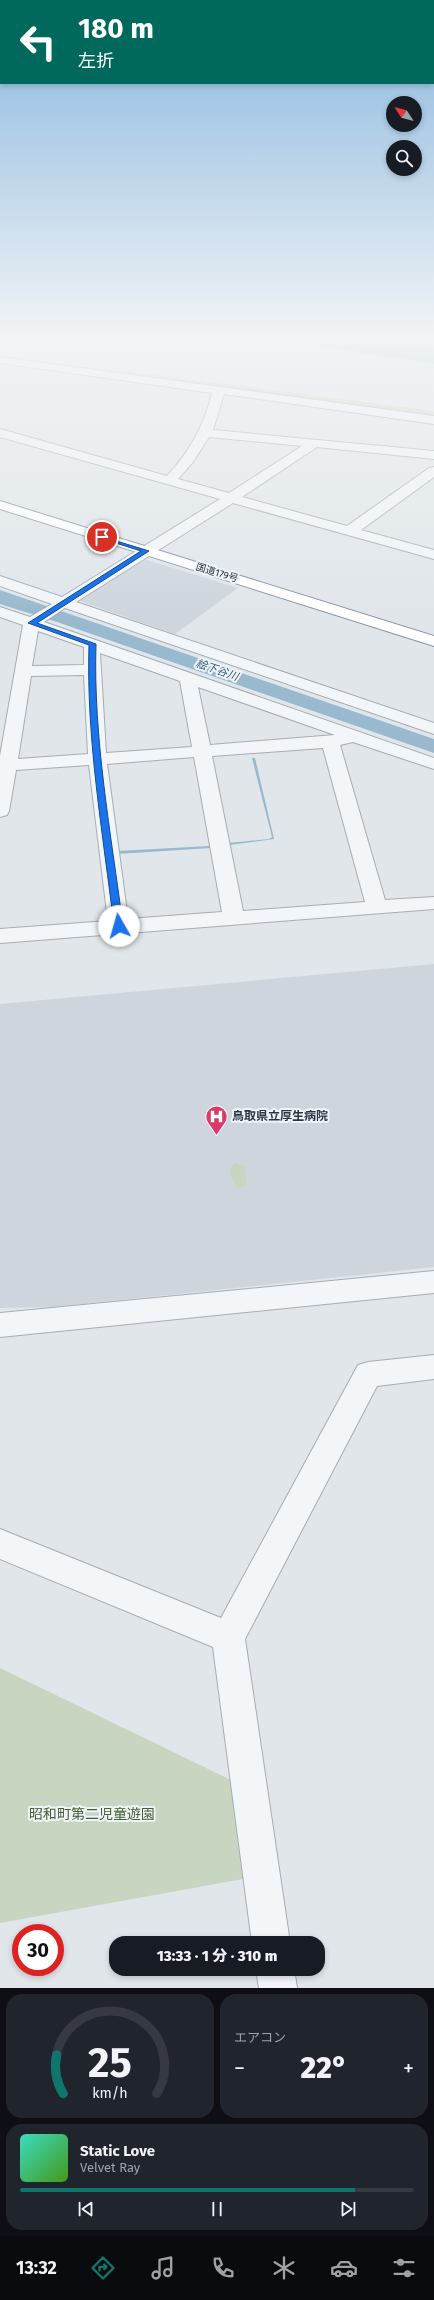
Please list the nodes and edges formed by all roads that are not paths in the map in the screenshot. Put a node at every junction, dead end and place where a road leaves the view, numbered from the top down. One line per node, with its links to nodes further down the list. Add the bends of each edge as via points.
1 (208, 429): 3 (street)
2 (0, 433): 7 (street)
3 (207, 433): 4 (street); 7 (street)
4 (315, 443): 5 (street); 9 (street)
5 (434, 455)
6 (434, 471): 11 (street)
7 (169, 481): 9 (street)
8 (0, 496): 12 (highway, 国道179号)
9 (230, 498): 11 (street); 12 (street)
10 (0, 505): 12 (highway, 国道179号)
11 (350, 531): 13 (street)
12 (152, 548): 15 (street); 18 (highway, 国道179号); 19 (highway, 国道179号)
13 (434, 556)
14 (0, 581): 15 (street)
15 (60, 605): 17 (street); 24 (street)
16 (0, 612): 17 (street)
17 (35, 621): 20 (street); 22 (street)
18 (434, 629)
19 (434, 641)
20 (92, 644): 21 (street); 23 (street)
21 (92, 670): 22 (street); 28 (street)
22 (24, 671): 30 (street)
23 (188, 678): 25 (street); 27 (street)
24 (434, 729)
25 (355, 736): 26 (street); 29 (street)
26 (330, 742): 27 (street); 33 (street)
27 (202, 750): 28 (street); 34 (street)
28 (98, 758): 30 (street); 35 (street)
29 (434, 764)
30 (4, 765): 31 (street)
31 (0, 810)
32 (434, 903): 33 (street)
33 (377, 908): 34 (street)
34 (234, 919): 35 (street)
35 (119, 926): 36 (street)
36 (0, 936)
37 (434, 1282): 38 (street)
38 (0, 1325)
39 (434, 1367): 41 (street, via 368,1374)
40 (0, 1544): 41 (street)
41 (228, 1637): 42 (street)
42 (270, 1936)
43 (276, 1976): 44 (street)
44 (278, 1988)

